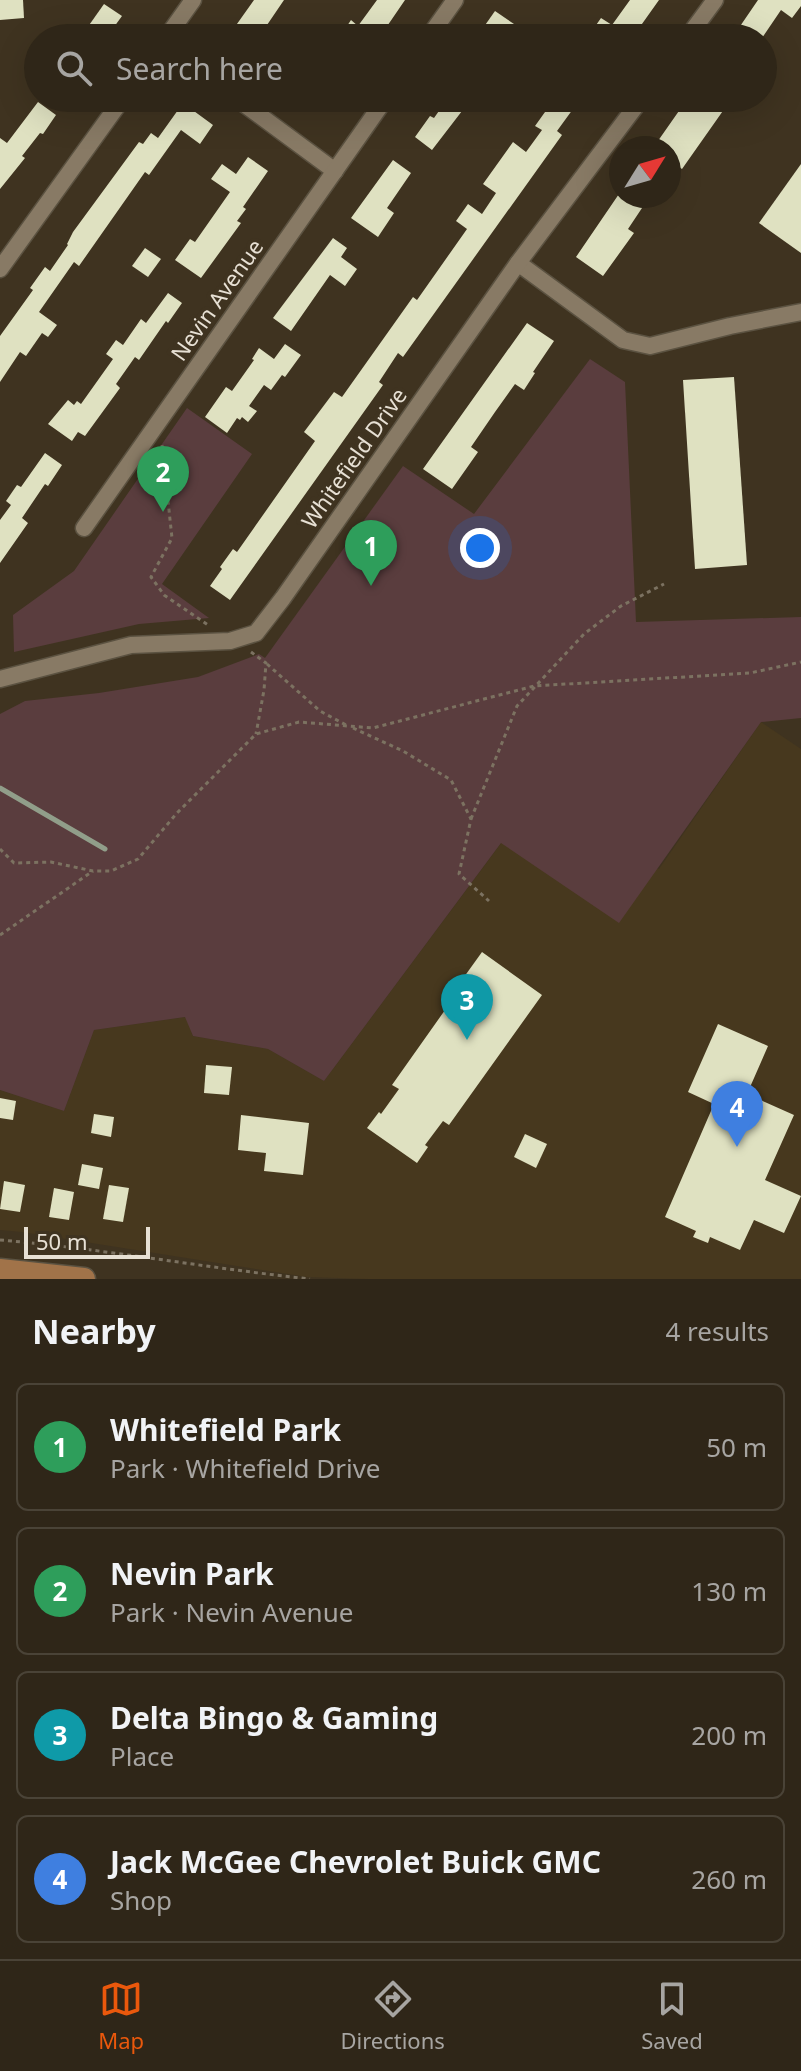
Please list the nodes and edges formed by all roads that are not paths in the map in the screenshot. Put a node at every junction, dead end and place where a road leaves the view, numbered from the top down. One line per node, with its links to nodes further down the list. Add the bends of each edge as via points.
1 (193, 0): 4 (street)
2 (455, 0): 5 (street)
3 (715, 0): 6 (street)
4 (176, 24)
5 (438, 24)
6 (697, 24)
7 (113, 112): 13 (street)
8 (255, 112): 11 (street)
9 (376, 112): 11 (street, Nevin Avenue)
10 (631, 112): 12 (street, Whitefield Drive)
11 (335, 171): 15 (street, Nevin Avenue)
12 (518, 263): 14 (street, via 623,340 650,346); 16 (street, Whitefield Drive, via 256,633 230,641 131,645)
13 (0, 269)
14 (801, 312)
15 (84, 528)
16 (0, 679)
17 (0, 1270): 18 (main road)
18 (84, 1279)

